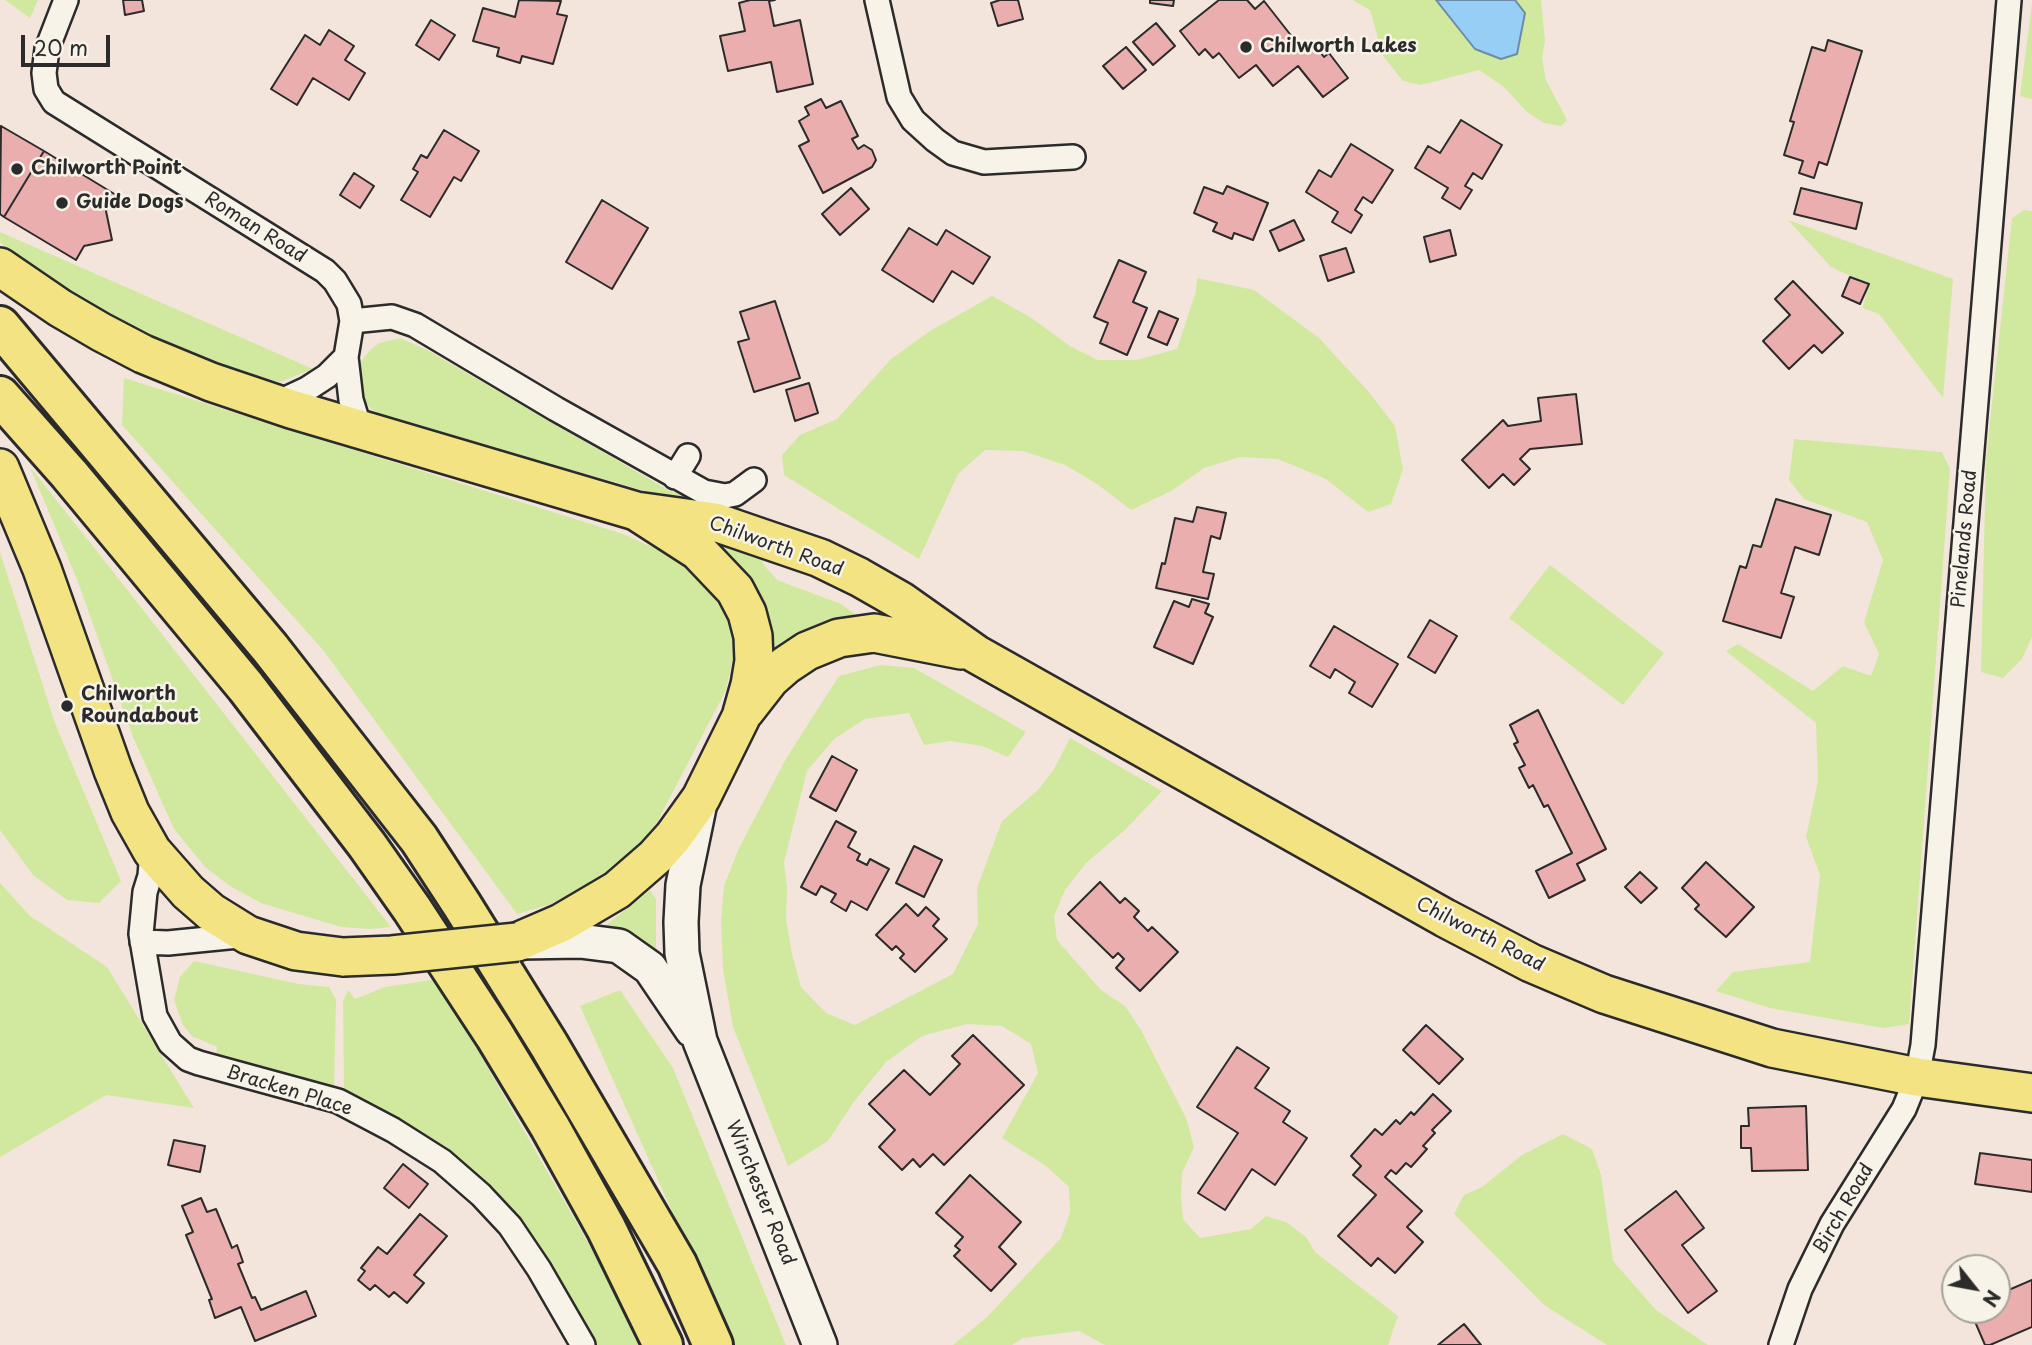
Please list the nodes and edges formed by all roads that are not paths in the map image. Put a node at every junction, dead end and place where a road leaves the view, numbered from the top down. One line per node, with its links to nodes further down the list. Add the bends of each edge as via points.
1 (66, 0): 6 (street, Roman Road, via 47,49 44,72 54,102 325,271 349,304)
2 (877, 0): 4 (street, via 899,97 913,120 935,140 953,153 984,162)
3 (2009, 0): 25 (street, Pinelands Road)
4 (1073, 157)
5 (0, 267): 10 (main road, via 60,308 144,354)
6 (352, 321): 8 (street); 14 (street, Chilworth Road, via 391,317 415,325)
7 (0, 326): 29 (highway, via 270,648 419,839 555,1056 677,1265)
8 (346, 357): 10 (street, via 307,390); 11 (street)
9 (0, 396): 28 (highway, via 246,687 412,909 550,1127)
10 (275, 404): 11 (main road)
11 (359, 429): 16 (main road)
12 (688, 456): 14 (street)
13 (0, 468): 20 (main road, via 113,770)
14 (675, 477): 15 (street, Chilworth Road, via 704,492 725,496 741,492)
15 (754, 480)
16 (636, 511): 17 (main road, Chilworth Road, via 715,522 820,558 901,601); 18 (main road, via 698,551 735,590 747,613 754,661)
17 (976, 654): 18 (main road, Chilworth Road, via 874,633 839,638 786,665); 25 (main road, Chilworth Road, via 1531,963 1604,994 1772,1048)
18 (741, 717): 19 (main road)
19 (701, 798): 23 (main road, via 655,857 617,890); 24 (street, Winchester Road, via 682,885 681,922 682,953)
20 (152, 851): 21 (main road, via 188,892); 22 (street, Bracken Place, via 141,918)
21 (248, 935): 22 (street); 23 (main road, bridge, via 296,951 343,957)
22 (142, 942): 27 (street, Bracken Place, via 155,1016 170,1044 199,1063 338,1101 442,1161 510,1226)
23 (517, 942): 24 (street, Winchester Road, via 619,946 650,968)
24 (700, 1041): 30 (street, Winchester Road)
25 (1917, 1077): 26 (main road, Chilworth Road); 31 (street, Birch Road, via 1904,1109 1832,1224 1800,1290)
26 (2032, 1093)
27 (583, 1345)
28 (663, 1345)
29 (713, 1345)
30 (820, 1345)
31 (1781, 1345)

